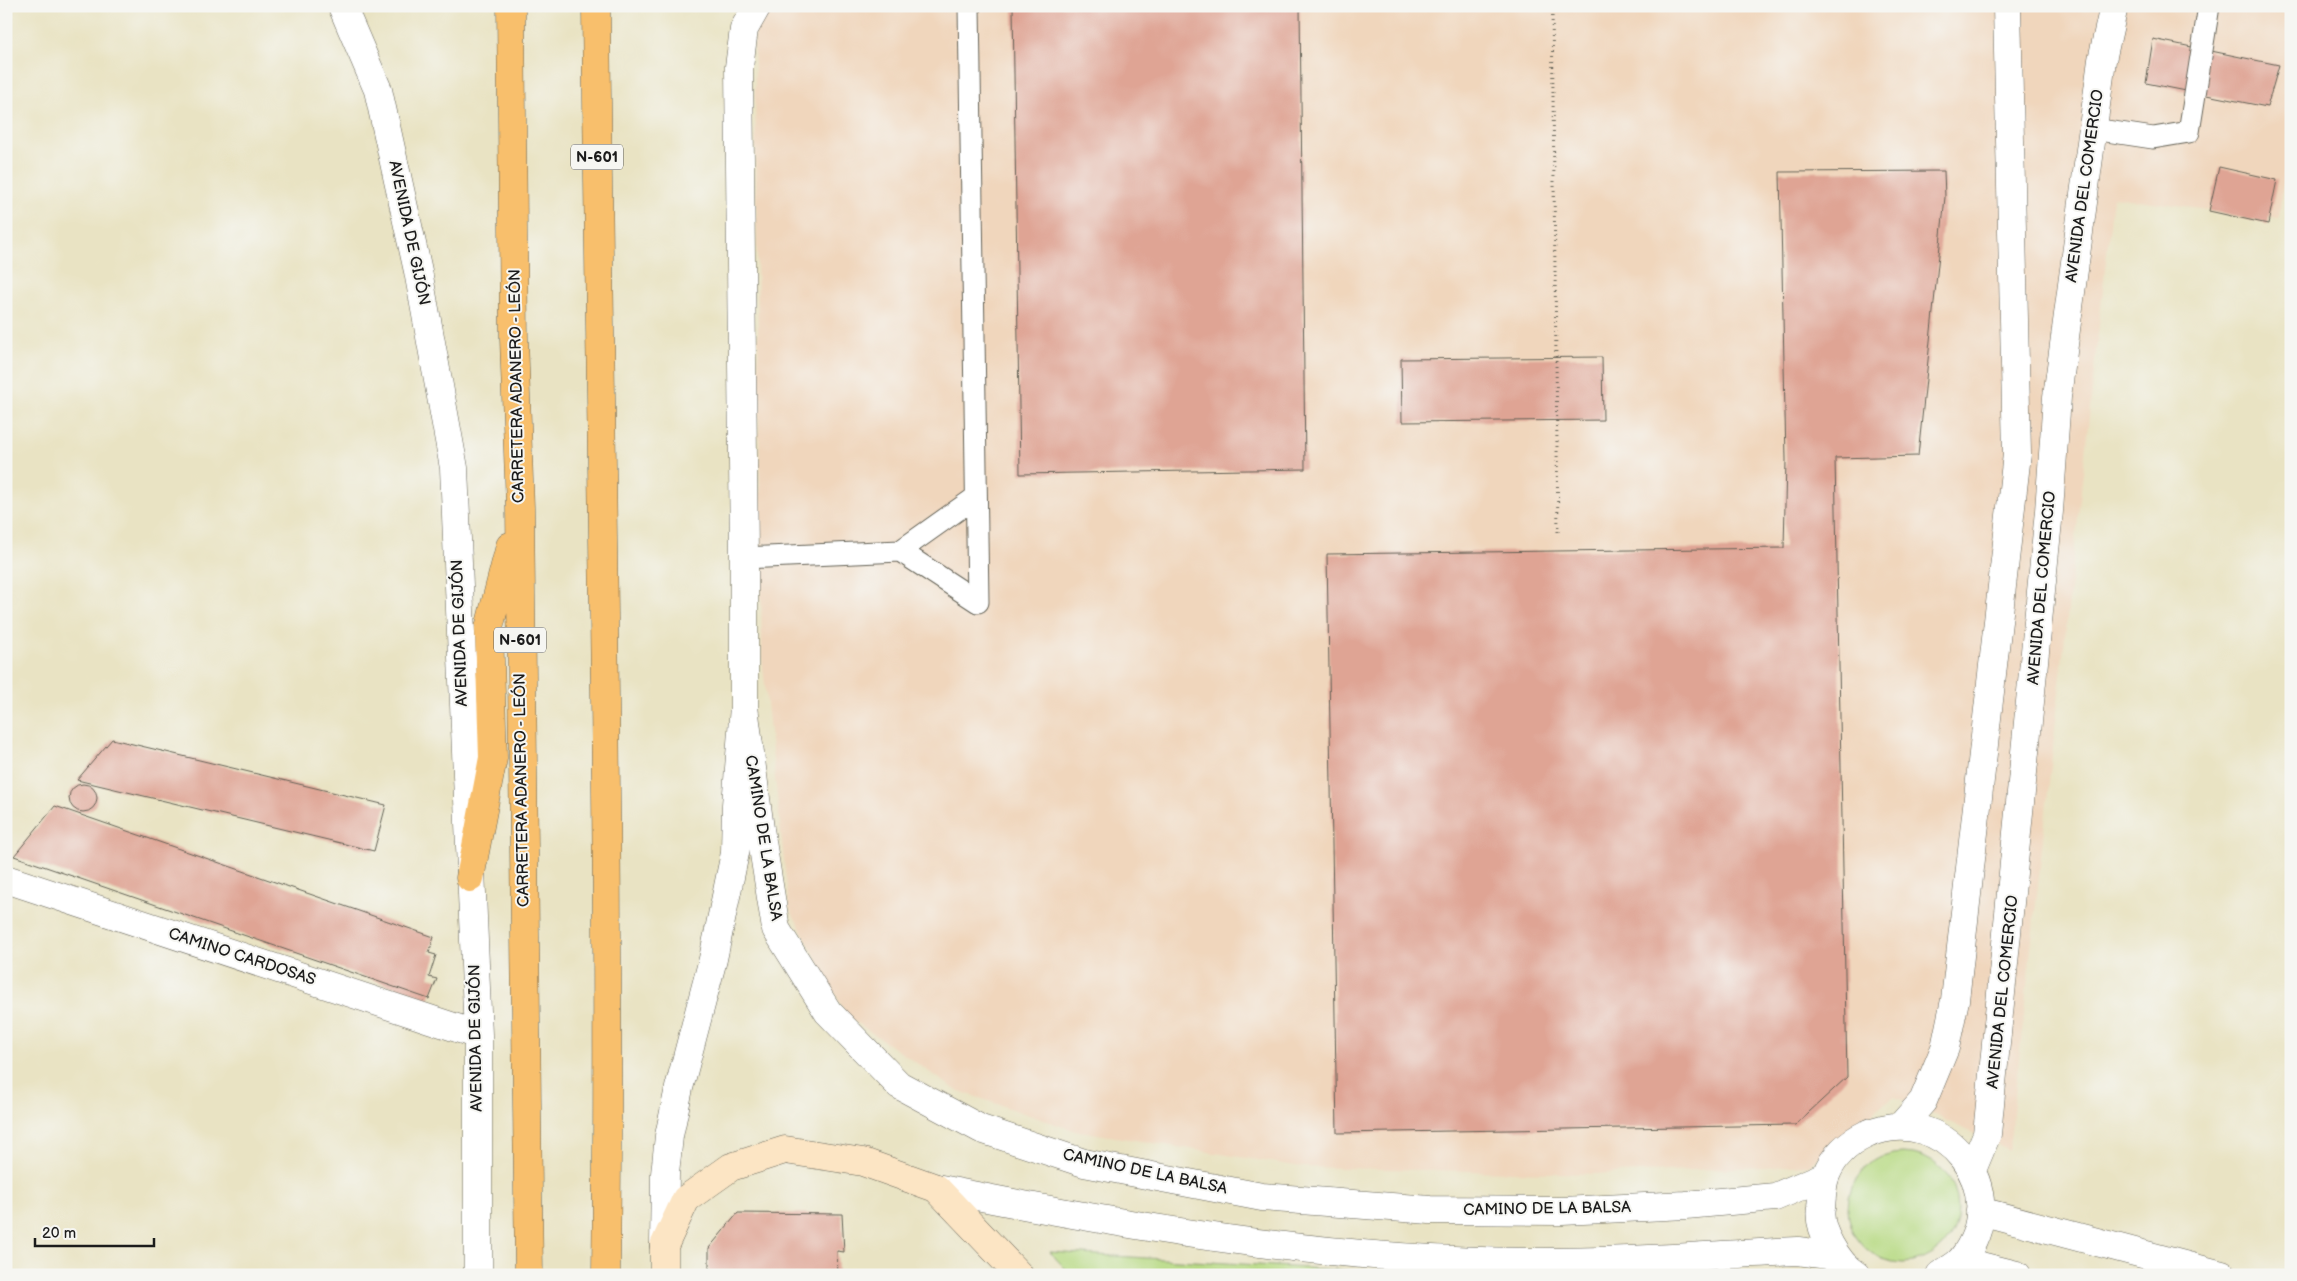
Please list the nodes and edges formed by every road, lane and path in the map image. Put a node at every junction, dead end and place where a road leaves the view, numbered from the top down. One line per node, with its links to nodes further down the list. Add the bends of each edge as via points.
1 (342, 6): 17 (street, AVENIDA DE GIJÓN, via 378,90 418,271 454,468)
2 (512, 6): 12 (highway, CARRETERA ADANERO - LEÓN / N-601, via 514,339)
3 (596, 6): 30 (highway, N-601, via 607,784 609,1047)
4 (757, 6): 15 (street, via 744,29 739,67)
5 (969, 6): 11 (lane)
6 (1552, 6): 13 (path)
7 (2007, 6): 20 (street, via 2017,454 1955,1000 1945,1048 1923,1101)
8 (2114, 6): 10 (street, AVENIDA DEL COMERCIO, via 2102,60)
9 (2209, 6): 10 (lane, via 2189,132 2153,138)
10 (2093, 129): 21 (street, AVENIDA DEL COMERCIO, via 2057,397 2050,511 1988,1134)
11 (976, 496): 14 (lane); 14 (lane, via 978,602)
12 (520, 508): 17 (highway, via 489,628 493,758); 29 (highway, CARRETERA ADANERO - LEÓN / N-601)
13 (1558, 534)
14 (900, 551): 15 (lane)
15 (744, 558): 16 (street)
16 (744, 706): 22 (street, CAMINO DE LA BALSA, via 776,929 828,1012 900,1085 981,1129 1084,1163 1262,1197 1430,1210 1562,1211 1686,1205 1774,1197); 25 (street, via 735,853 669,1136 664,1174)
17 (470, 878): 19 (street, AVENIDA DE GIJÓN)
18 (6, 879): 19 (street, CAMINO CARDOSAS)
19 (478, 1035): 28 (street, AVENIDA DE GIJÓN)
20 (1900, 1126): 21 (street, via 1922,1129 1942,1138 1959,1152); 22 (street, via 1877,1129 1855,1139 1838,1155)
21 (1972, 1170): 24 (street, via 1979,1190)
22 (1825, 1176): 26 (street, via 1819,1217)
23 (936, 1188): 25 (main road, via 863,1162 785,1150 731,1167 686,1199); 26 (street, via 1068,1215 1256,1244 1398,1257 1528,1262 1798,1251); 32 (main road)
24 (1980, 1211): 27 (street, via 1975,1237); 35 (street)
25 (664, 1246): 31 (main road)
26 (1836, 1256): 33 (street)
27 (1950, 1268): 34 (street)
28 (478, 1275)
29 (529, 1275)
30 (606, 1275)
31 (664, 1275)
32 (1019, 1275)
33 (1856, 1275)
34 (2017, 1275)
35 (2222, 1275)

